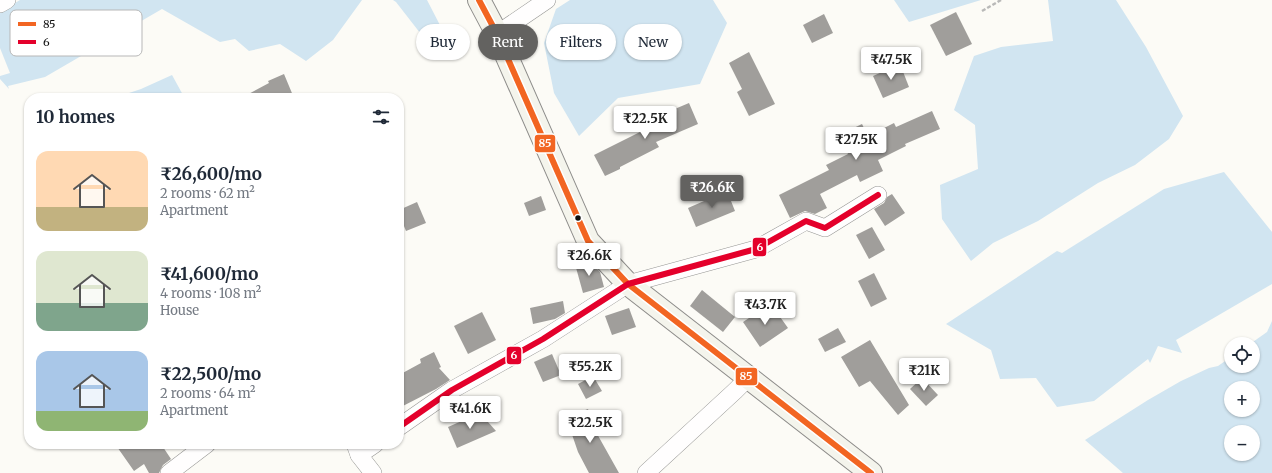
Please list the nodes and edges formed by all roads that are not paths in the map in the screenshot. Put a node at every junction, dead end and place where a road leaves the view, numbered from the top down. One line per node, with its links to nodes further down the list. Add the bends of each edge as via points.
1 (7, 0): 4 (street)
2 (479, 0): 5 (main road)
3 (547, 0): 6 (street)
4 (0, 4)
5 (492, 24)
6 (512, 24)
7 (508, 60): 9 (main road, via 588,241)
8 (878, 195): 9 (street, via 824,228 806,221 756,249)
9 (628, 284): 10 (main road); 11 (street, via 543,339 452,390)
10 (748, 378): 16 (street); 17 (main road)
11 (404, 424)
12 (197, 449): 14 (street)
13 (357, 450): 15 (street)
14 (169, 473)
15 (373, 473)
16 (646, 473)
17 (872, 473)

